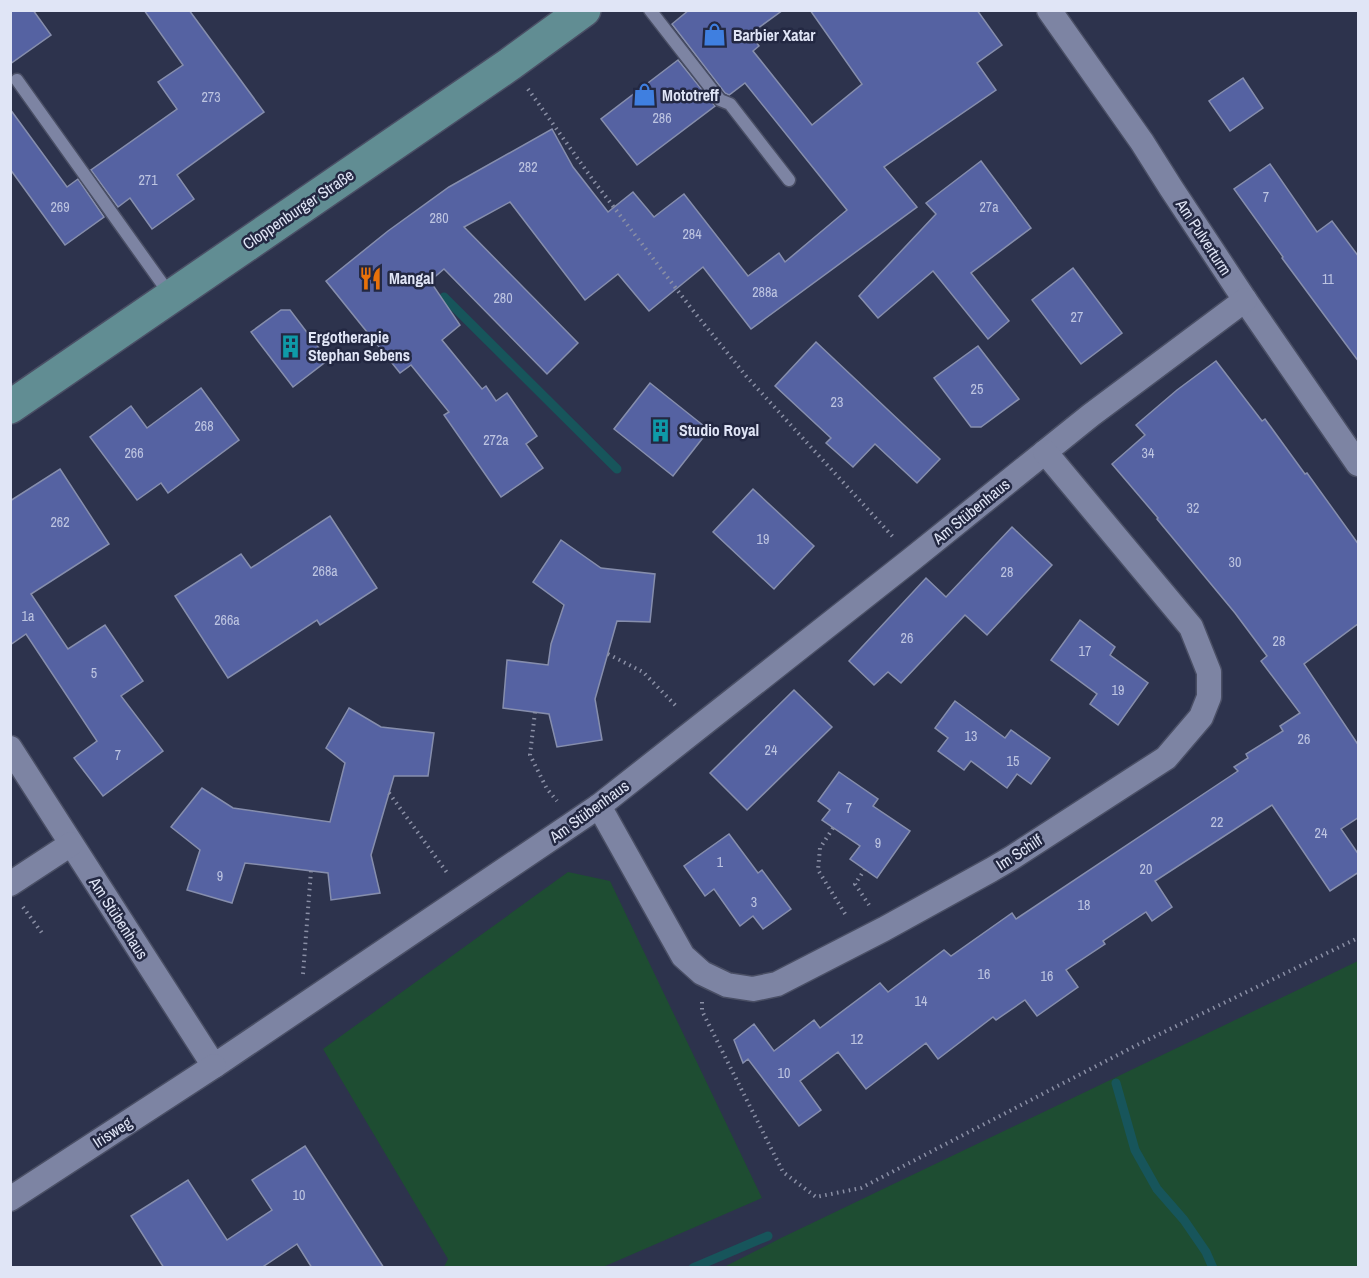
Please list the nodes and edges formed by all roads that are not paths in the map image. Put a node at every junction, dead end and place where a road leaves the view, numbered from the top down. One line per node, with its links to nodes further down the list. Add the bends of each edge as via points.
1 (584, 10): 6 (main road, Cloppenburger Straße)
2 (650, 10): 5 (lane)
3 (1049, 10): 7 (street, Am Pulverturm, via 1142,142)
4 (17, 80): 6 (lane)
5 (789, 180)
6 (171, 296): 8 (main road, Cloppenburger Straße)
7 (1245, 300): 9 (street, Am Stübenhaus); 10 (street, Am Pulverturm)
8 (10, 407)
9 (1045, 452): 12 (street, Am Stübenhaus); 12 (street, Im Schilf, via 1191,627 1209,672 1209,697 1201,717 1166,758 991,870 777,984 753,989 727,986 702,973 683,956)
10 (1359, 464)
11 (10, 748): 13 (street, Am Stübenhaus)
12 (599, 806): 15 (street, Am Stübenhaus)
13 (71, 844): 14 (street); 15 (street, Am Stübenhaus)
14 (14, 891)
15 (214, 1066): 16 (street, Irisweg)
16 (10, 1198)

